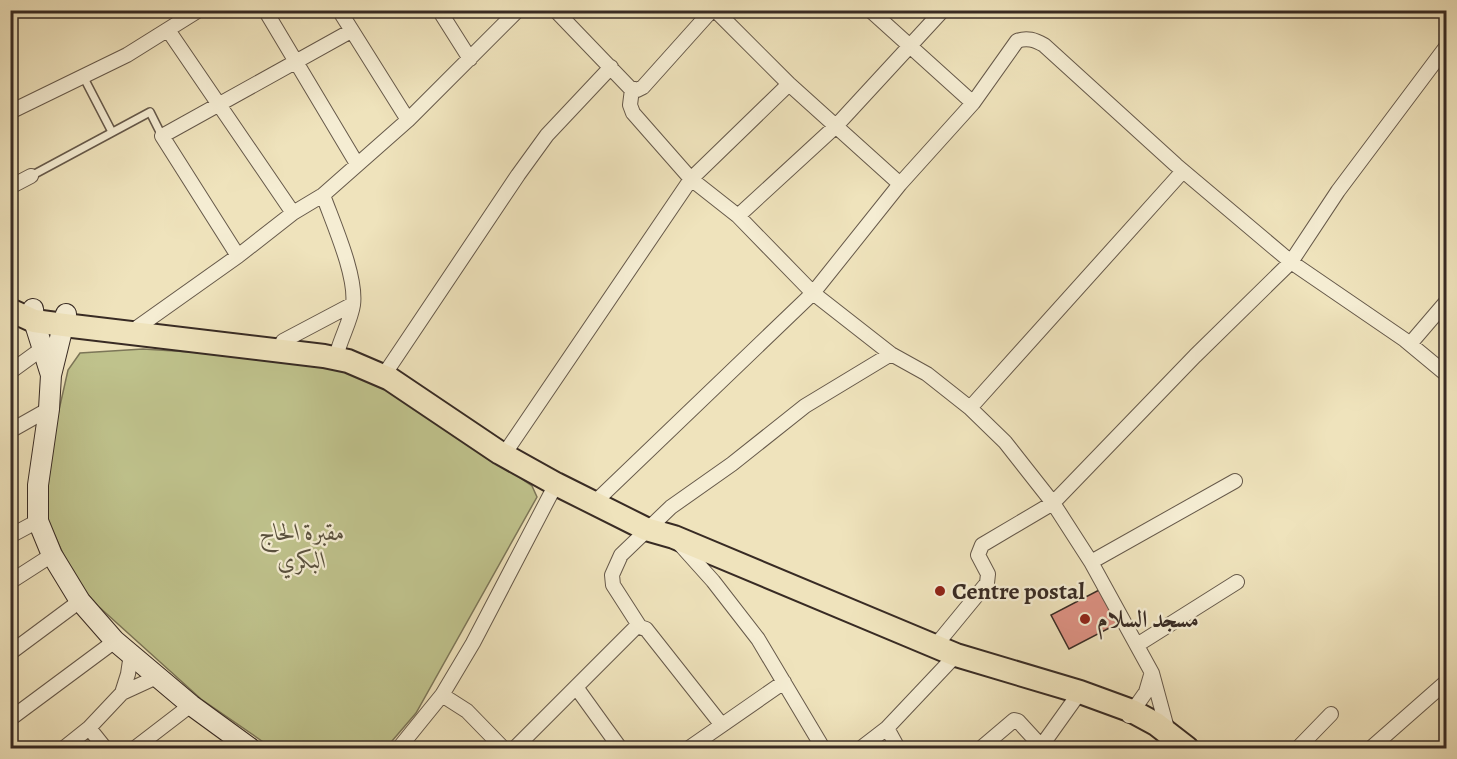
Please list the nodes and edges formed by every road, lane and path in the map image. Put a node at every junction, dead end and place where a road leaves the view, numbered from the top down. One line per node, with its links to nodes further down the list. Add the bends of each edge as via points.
1 (199, 10): 10 (street)
2 (266, 10): 15 (street)
3 (339, 10): 11 (street)
4 (439, 10): 14 (street)
5 (518, 10): 14 (street)
6 (714, 10): 18 (street); 19 (street, via 643,87)
7 (870, 10): 12 (street)
8 (942, 10): 12 (street)
9 (561, 13): 16 (street)
10 (168, 30): 17 (street); 21 (street)
11 (351, 31): 15 (street); 23 (street)
12 (910, 45): 20 (street); 24 (street)
13 (1446, 47): 37 (street, via 1338,191)
14 (470, 59): 23 (street)
15 (294, 61): 21 (street); 27 (street)
16 (611, 67): 19 (street); 49 (street, via 541,143)
17 (84, 78): 22 (street); 25 (lane)
18 (789, 84): 24 (street); 30 (street)
19 (632, 89): 30 (street, via 633,113)
20 (973, 103): 28 (street, via 1017,41 1035,40); 31 (street)
21 (220, 105): 26 (street); 34 (street)
22 (10, 112)
23 (408, 120): 27 (street)
24 (836, 126): 31 (street); 35 (street)
25 (112, 132): 26 (lane, via 150,112); 29 (lane)
26 (162, 136): 36 (street)
27 (357, 164): 33 (street)
28 (1183, 171): 37 (street); 53 (street)
29 (31, 176): 32 (street)
30 (691, 179): 35 (street); 56 (street)
31 (900, 184): 38 (street)
32 (10, 187)
33 (323, 195): 34 (street); 40 (street, via 349,271)
34 (293, 213): 36 (street)
35 (738, 216): 38 (street)
36 (238, 256): 43 (street)
37 (1291, 262): 45 (street); 60 (street)
38 (813, 293): 48 (street); 59 (street)
39 (1446, 302): 45 (street)
40 (353, 304): 44 (street); 47 (street)
41 (22, 312): 42 (main road); 46 (street)
42 (65, 320): 43 (main road); 52 (street); 58 (main road, via 348,362 390,379 500,453)
43 (138, 327): 44 (main road)
44 (283, 340): 47 (main road)
45 (1410, 344): 51 (street)
46 (42, 348): 50 (street); 52 (street)
47 (338, 350): 49 (main road)
48 (891, 354): 53 (street, via 927,374); 62 (street, via 805,406)
49 (388, 369): 56 (main road)
50 (10, 372)
51 (1446, 374)
52 (51, 375): 54 (street)
53 (970, 408): 60 (street, via 1005,442)
54 (49, 410): 55 (street); 61 (street, via 38,485)
55 (10, 431)
56 (509, 447): 58 (main road)
57 (1235, 481): 66 (street)
58 (556, 484): 59 (main road); 83 (street)
59 (594, 503): 62 (main road)
60 (1053, 503): 66 (street); 73 (street, via 982,545 978,555 988,574 987,583)
61 (38, 521): 63 (street); 65 (street)
62 (646, 529): 64 (main road); 70 (street, via 621,555 612,574 617,594)
63 (10, 536)
64 (674, 537): 73 (main road); 78 (street, via 758,639)
65 (52, 555): 67 (street); 69 (street)
66 (1091, 562): 72 (street)
67 (10, 582)
68 (1237, 582): 72 (street)
69 (80, 601): 71 (street); 74 (street)
70 (640, 627): 80 (street, via 634,627); 88 (street, via 646,629)
71 (115, 641): 75 (street); 87 (street)
72 (1137, 645): 76 (street)
73 (946, 650): 81 (main road); 90 (street)
74 (10, 653)
75 (131, 654): 77 (street); 82 (street)
76 (1152, 673): 86 (street, via 1146,692); 91 (street)
77 (159, 676): 82 (street); 84 (street)
78 (784, 682): 88 (street); 102 (street)
79 (1446, 682): 107 (street)
80 (576, 687): 99 (street); 100 (street)
81 (1080, 692): 86 (main road); 92 (street)
82 (122, 693): 89 (street)
83 (442, 695): 97 (street); 98 (street, via 466,711)
84 (191, 705): 95 (street); 96 (street)
85 (1331, 714): 106 (street)
86 (1129, 716): 91 (main road, via 1156,724)
87 (10, 719)
88 (722, 724): 101 (street)
89 (89, 728): 93 (street); 94 (street)
90 (886, 728): 103 (street); 104 (street)
91 (1176, 744)
92 (1040, 747): 105 (street, via 1014,720)
93 (64, 748)
94 (105, 748)
95 (135, 748)
96 (247, 748)
97 (399, 748)
98 (503, 748)
99 (514, 748)
100 (620, 748)
101 (689, 748)
102 (823, 748)
103 (861, 748)
104 (898, 748)
105 (981, 748)
106 (1298, 748)
107 (1371, 748)

